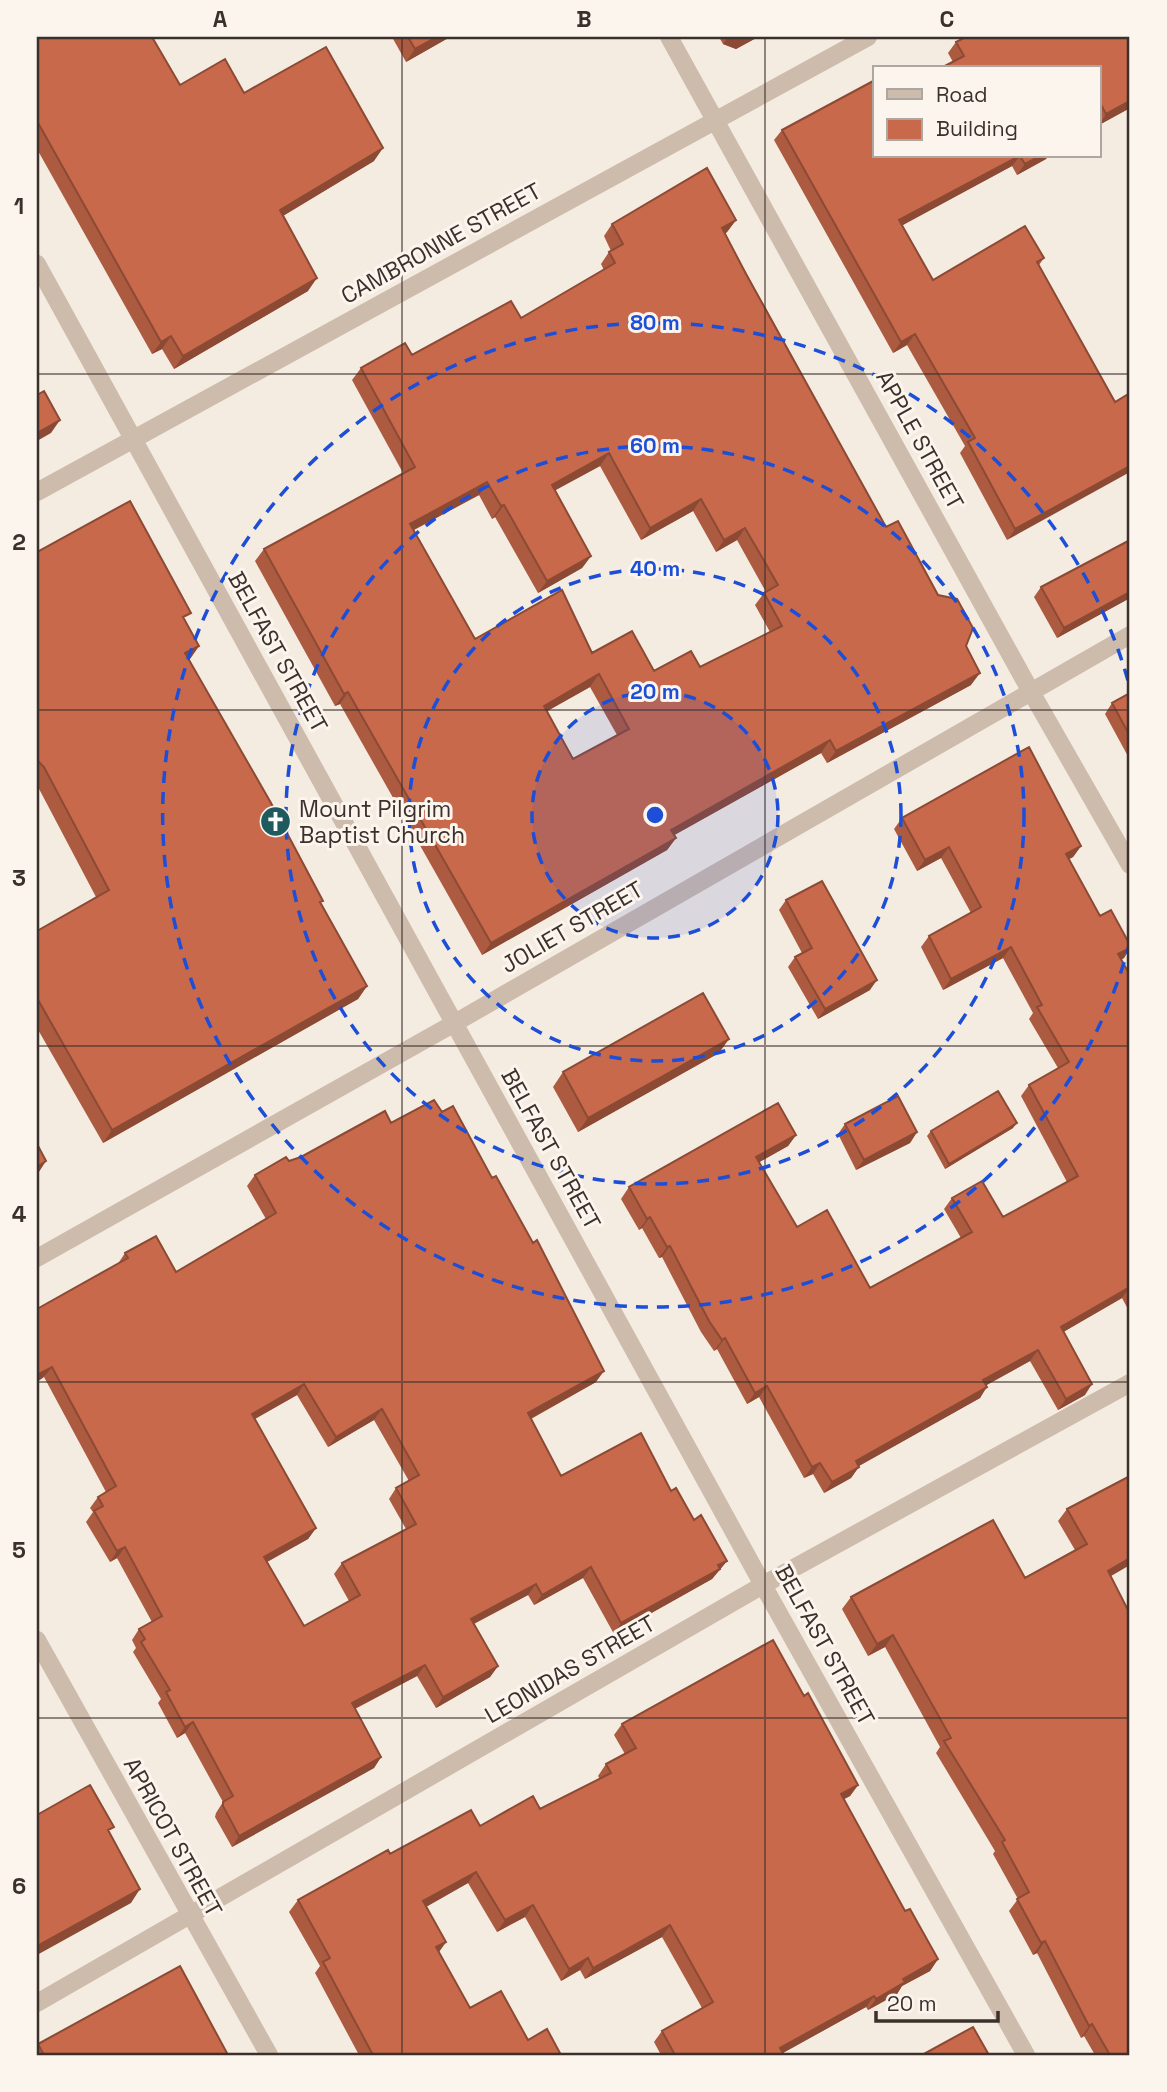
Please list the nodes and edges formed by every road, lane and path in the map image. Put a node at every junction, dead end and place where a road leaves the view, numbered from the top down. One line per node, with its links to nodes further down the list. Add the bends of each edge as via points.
1 (669, 37): 3 (street, APPLE STREET)
2 (868, 37): 3 (street, CAMBRONNE STREET)
3 (716, 120): 5 (street, CAMBRONNE STREET); 8 (street, APPLE STREET)
4 (37, 264): 5 (street, BELFAST STREET)
5 (134, 438): 6 (street, CAMBRONNE STREET); 10 (street, BELFAST STREET)
6 (37, 492)
7 (1130, 635): 8 (street, JOLIET STREET)
8 (1030, 690): 9 (street, APPLE STREET); 10 (street, JOLIET STREET)
9 (1130, 865)
10 (453, 1024): 11 (street, JOLIET STREET); 13 (street, BELFAST STREET)
11 (37, 1258)
12 (1130, 1383): 13 (street, LEONIDAS STREET)
13 (763, 1585): 15 (street, LEONIDAS STREET); 18 (street, BELFAST STREET)
14 (37, 1640): 15 (street, APRICOT STREET)
15 (189, 1918): 16 (street, LEONIDAS STREET); 17 (street, APRICOT STREET)
16 (37, 2003)
17 (269, 2055)
18 (1026, 2055)

